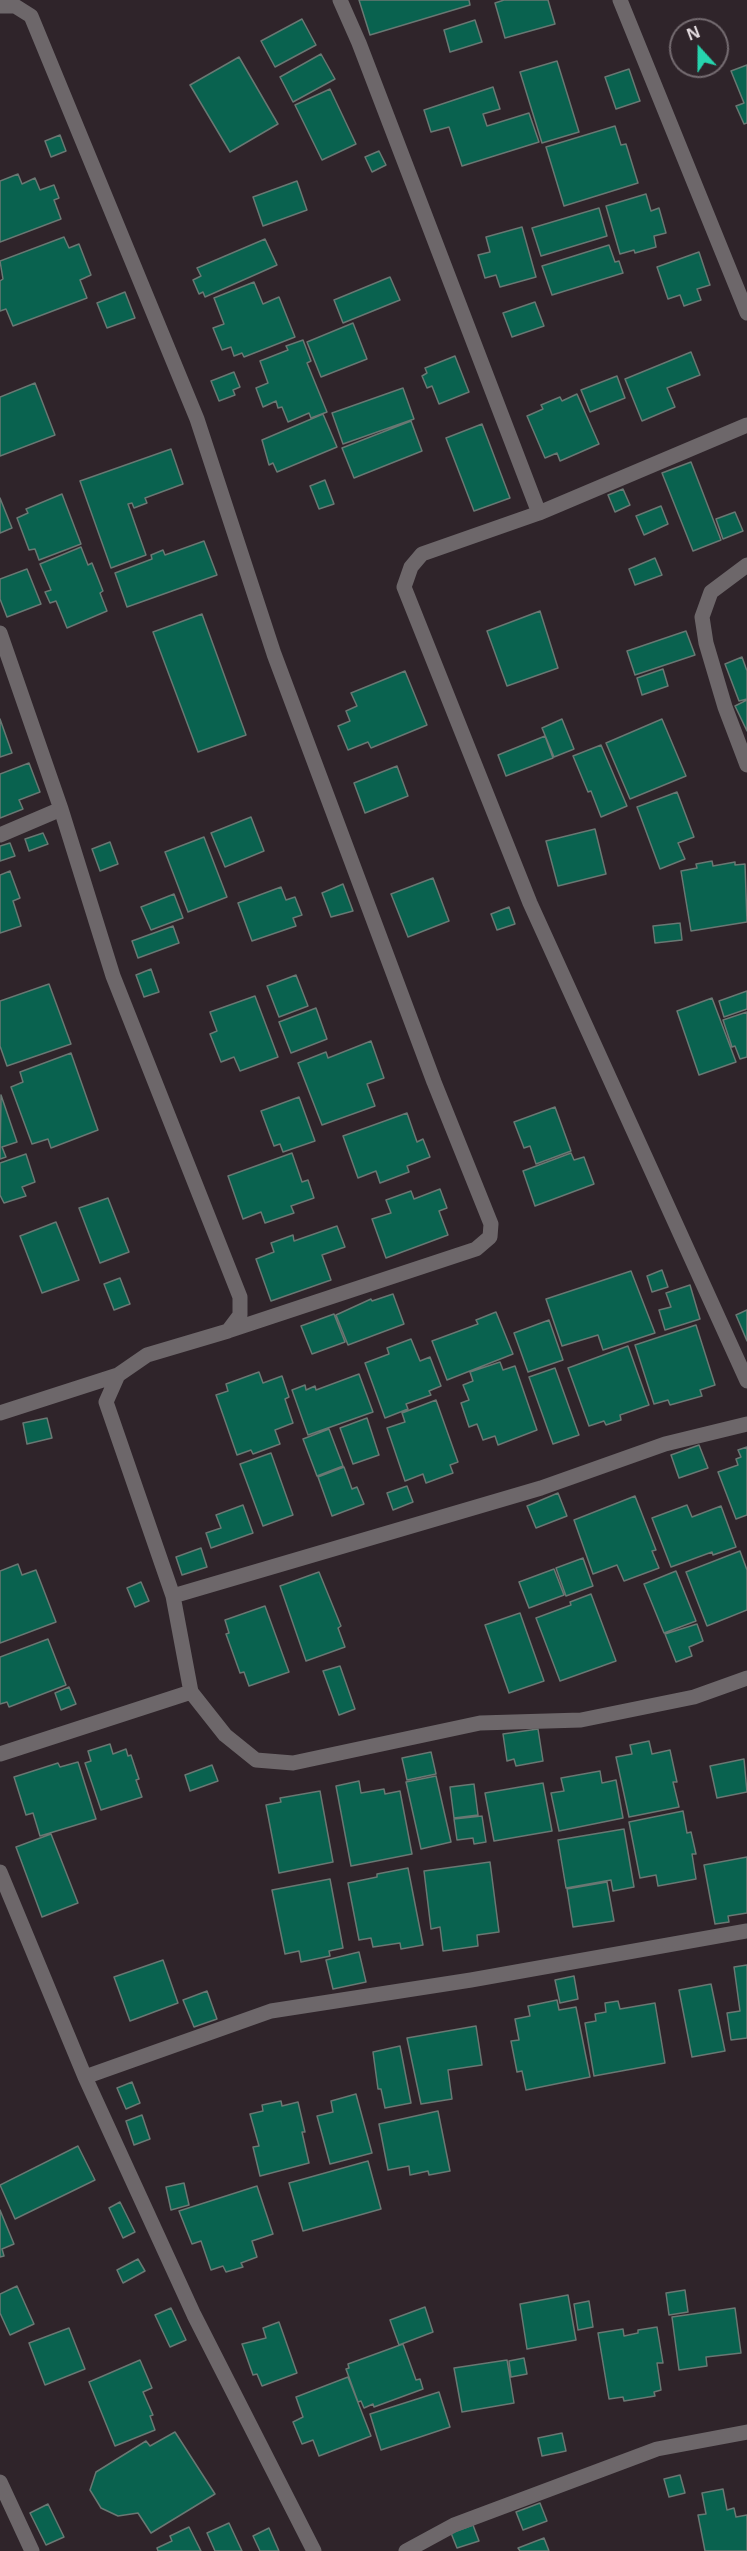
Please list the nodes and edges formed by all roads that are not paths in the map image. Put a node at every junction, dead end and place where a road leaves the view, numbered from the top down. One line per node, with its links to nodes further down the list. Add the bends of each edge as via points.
1 (340, 0): 6 (street)
2 (620, 0): 4 (street)
3 (0, 6): 12 (street, via 15,6 31,16 192,408 274,654 491,1224 490,1237 476,1249)
4 (747, 313)
5 (747, 425): 6 (street)
6 (539, 513): 14 (street, via 422,554 411,567 405,587 530,903)
7 (747, 565): 9 (street, via 711,592 702,617 709,653)
8 (0, 633): 10 (street)
9 (747, 765)
10 (61, 808): 11 (street); 12 (street, via 113,976 240,1297 240,1315)
11 (0, 835)
12 (228, 1331): 13 (street, via 147,1355)
13 (118, 1375): 15 (street); 17 (street, via 106,1402)
14 (747, 1381)
15 (0, 1413)
16 (747, 1424): 17 (street, via 665,1444 541,1488)
17 (173, 1596): 19 (street)
18 (747, 1678): 19 (street, via 694,1697 581,1720 480,1723 293,1763 256,1760 225,1735)
19 (191, 1692): 20 (street)
20 (0, 1754)
21 (0, 1872): 23 (street)
22 (747, 1931): 23 (street, via 271,2011)
23 (85, 2077): 27 (street, via 194,2315)
24 (747, 2432): 28 (street, via 657,2449 454,2525)
25 (0, 2482): 26 (street)
26 (32, 2551)
27 (314, 2551)
28 (406, 2551)

